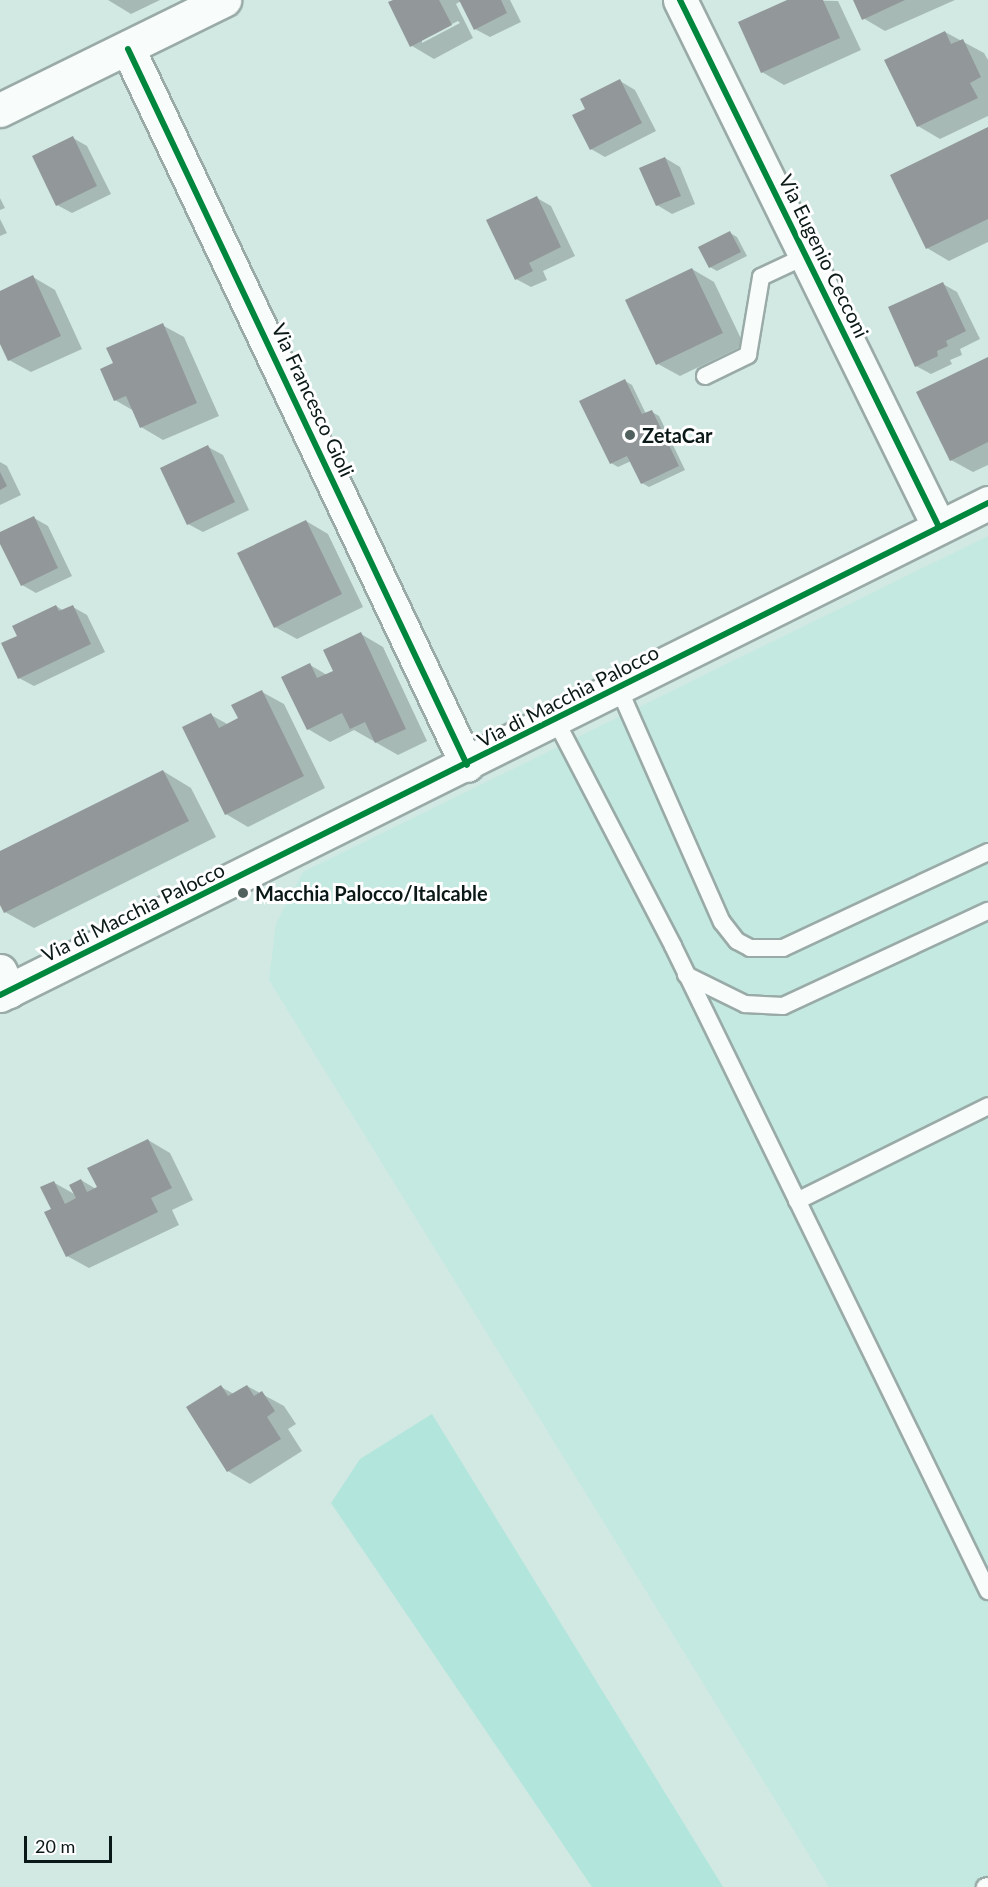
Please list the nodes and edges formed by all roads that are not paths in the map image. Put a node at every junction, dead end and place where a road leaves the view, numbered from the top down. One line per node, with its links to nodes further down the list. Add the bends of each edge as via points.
1 (224, 0): 3 (street)
2 (680, 0): 5 (street, Via Eugenio Cecconi)
3 (128, 49): 4 (street); 11 (street, Via Francesco Gioli)
4 (0, 110)
5 (806, 256): 6 (lane, via 761,277 748,355); 8 (street, Via Eugenio Cecconi)
6 (705, 375)
7 (988, 503): 8 (street, Via di Macchia Palocco)
8 (939, 527): 9 (street, Via di Macchia Palocco)
9 (619, 689): 10 (street, Via di Macchia Palocco); 12 (lane, via 722,922 737,941 750,948 783,948)
10 (556, 721): 11 (street, Via di Macchia Palocco); 14 (lane)
11 (467, 765): 15 (street, Via di Macchia Palocco)
12 (988, 852)
13 (988, 911): 14 (lane, via 783,1006 745,1004)
14 (687, 975): 17 (lane)
15 (3, 986)
16 (988, 1106): 17 (lane)
17 (797, 1201): 18 (lane)
18 (988, 1591)

